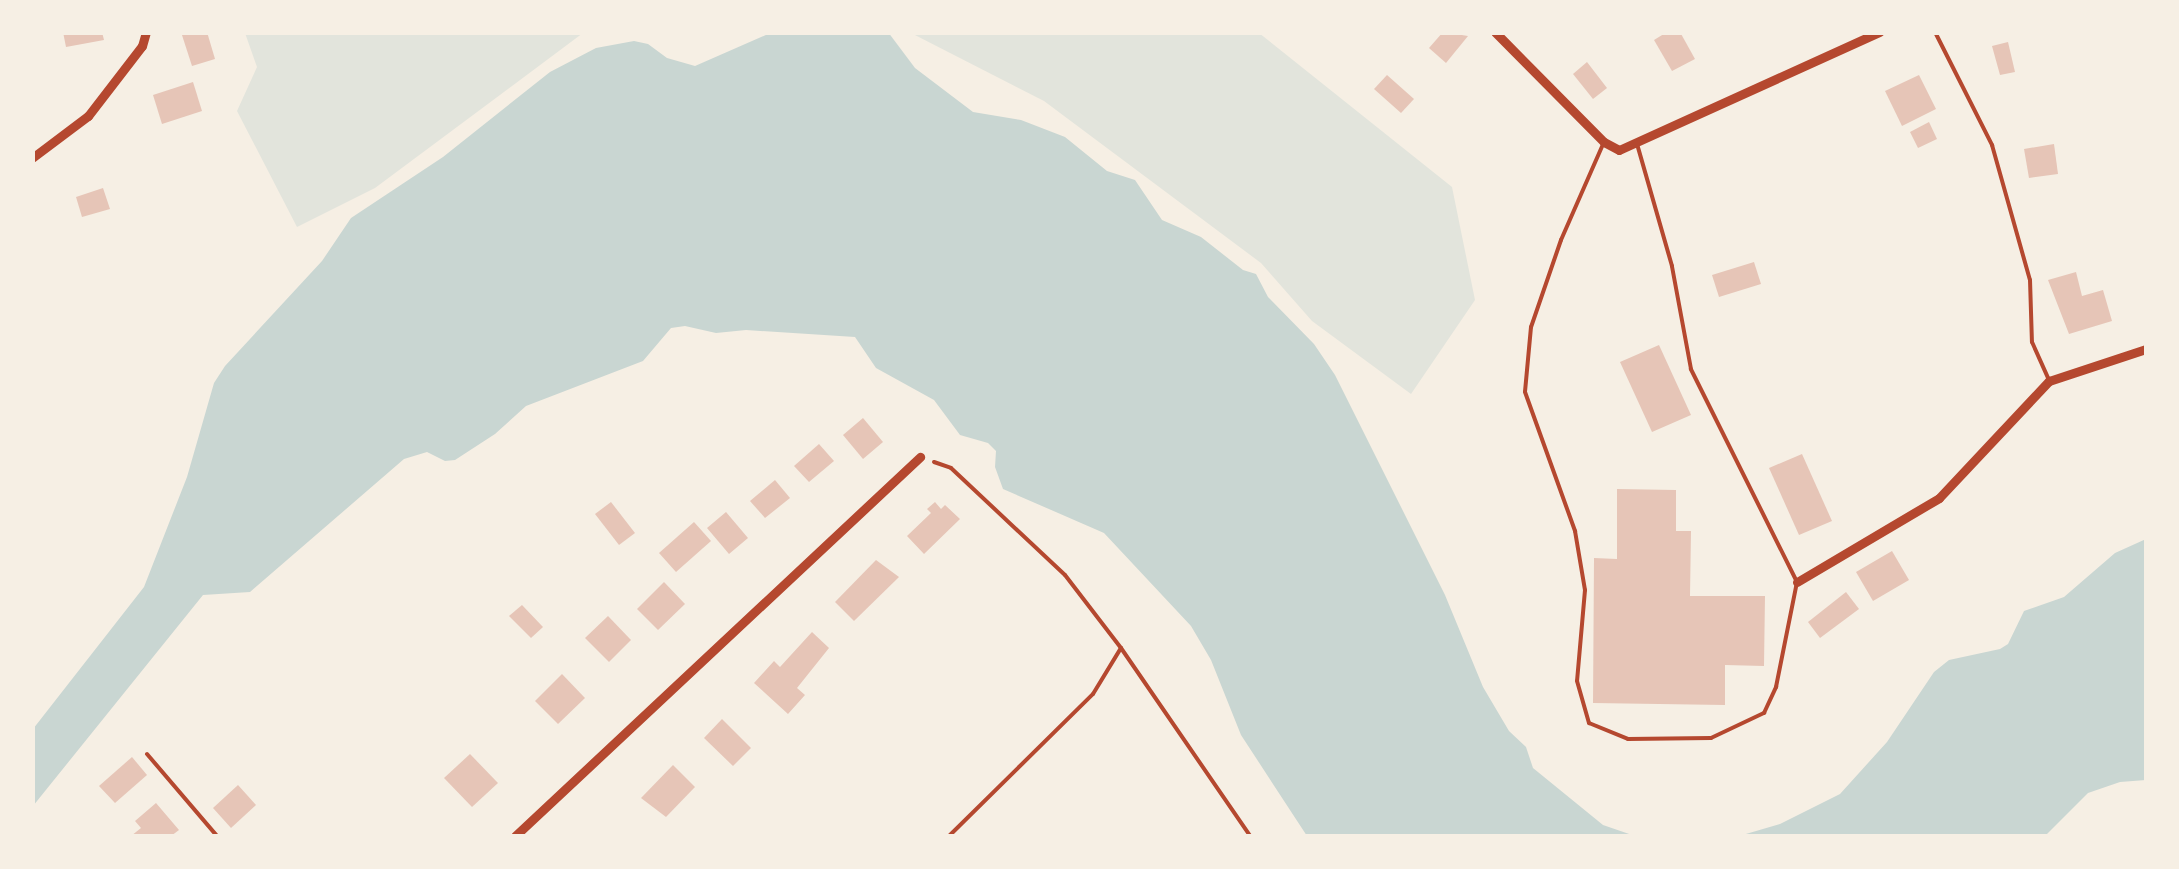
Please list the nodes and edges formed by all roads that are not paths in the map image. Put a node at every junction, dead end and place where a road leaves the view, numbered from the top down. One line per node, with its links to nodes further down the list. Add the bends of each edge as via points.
1 (146, 32): 7 (street, via 88,116)
2 (1495, 32): 6 (street)
3 (1879, 32): 5 (street)
4 (1935, 32): 9 (lane, via 1992,145 2030,280 2032,342)
5 (1636, 140): 6 (street, via 1619,150); 11 (lane, via 1672,266 1690,368)
6 (1604, 142): 11 (lane, via 1531,327 1525,392 1575,531 1585,590 1577,681 1589,723 1628,738 1712,738 1764,713 1776,687)
7 (32, 158)
8 (2146, 349): 9 (street)
9 (2050, 382): 11 (street, via 1939,498)
10 (920, 457): 14 (street)
11 (1796, 582)
12 (147, 754): 13 (lane)
13 (217, 836)
14 (515, 836)

